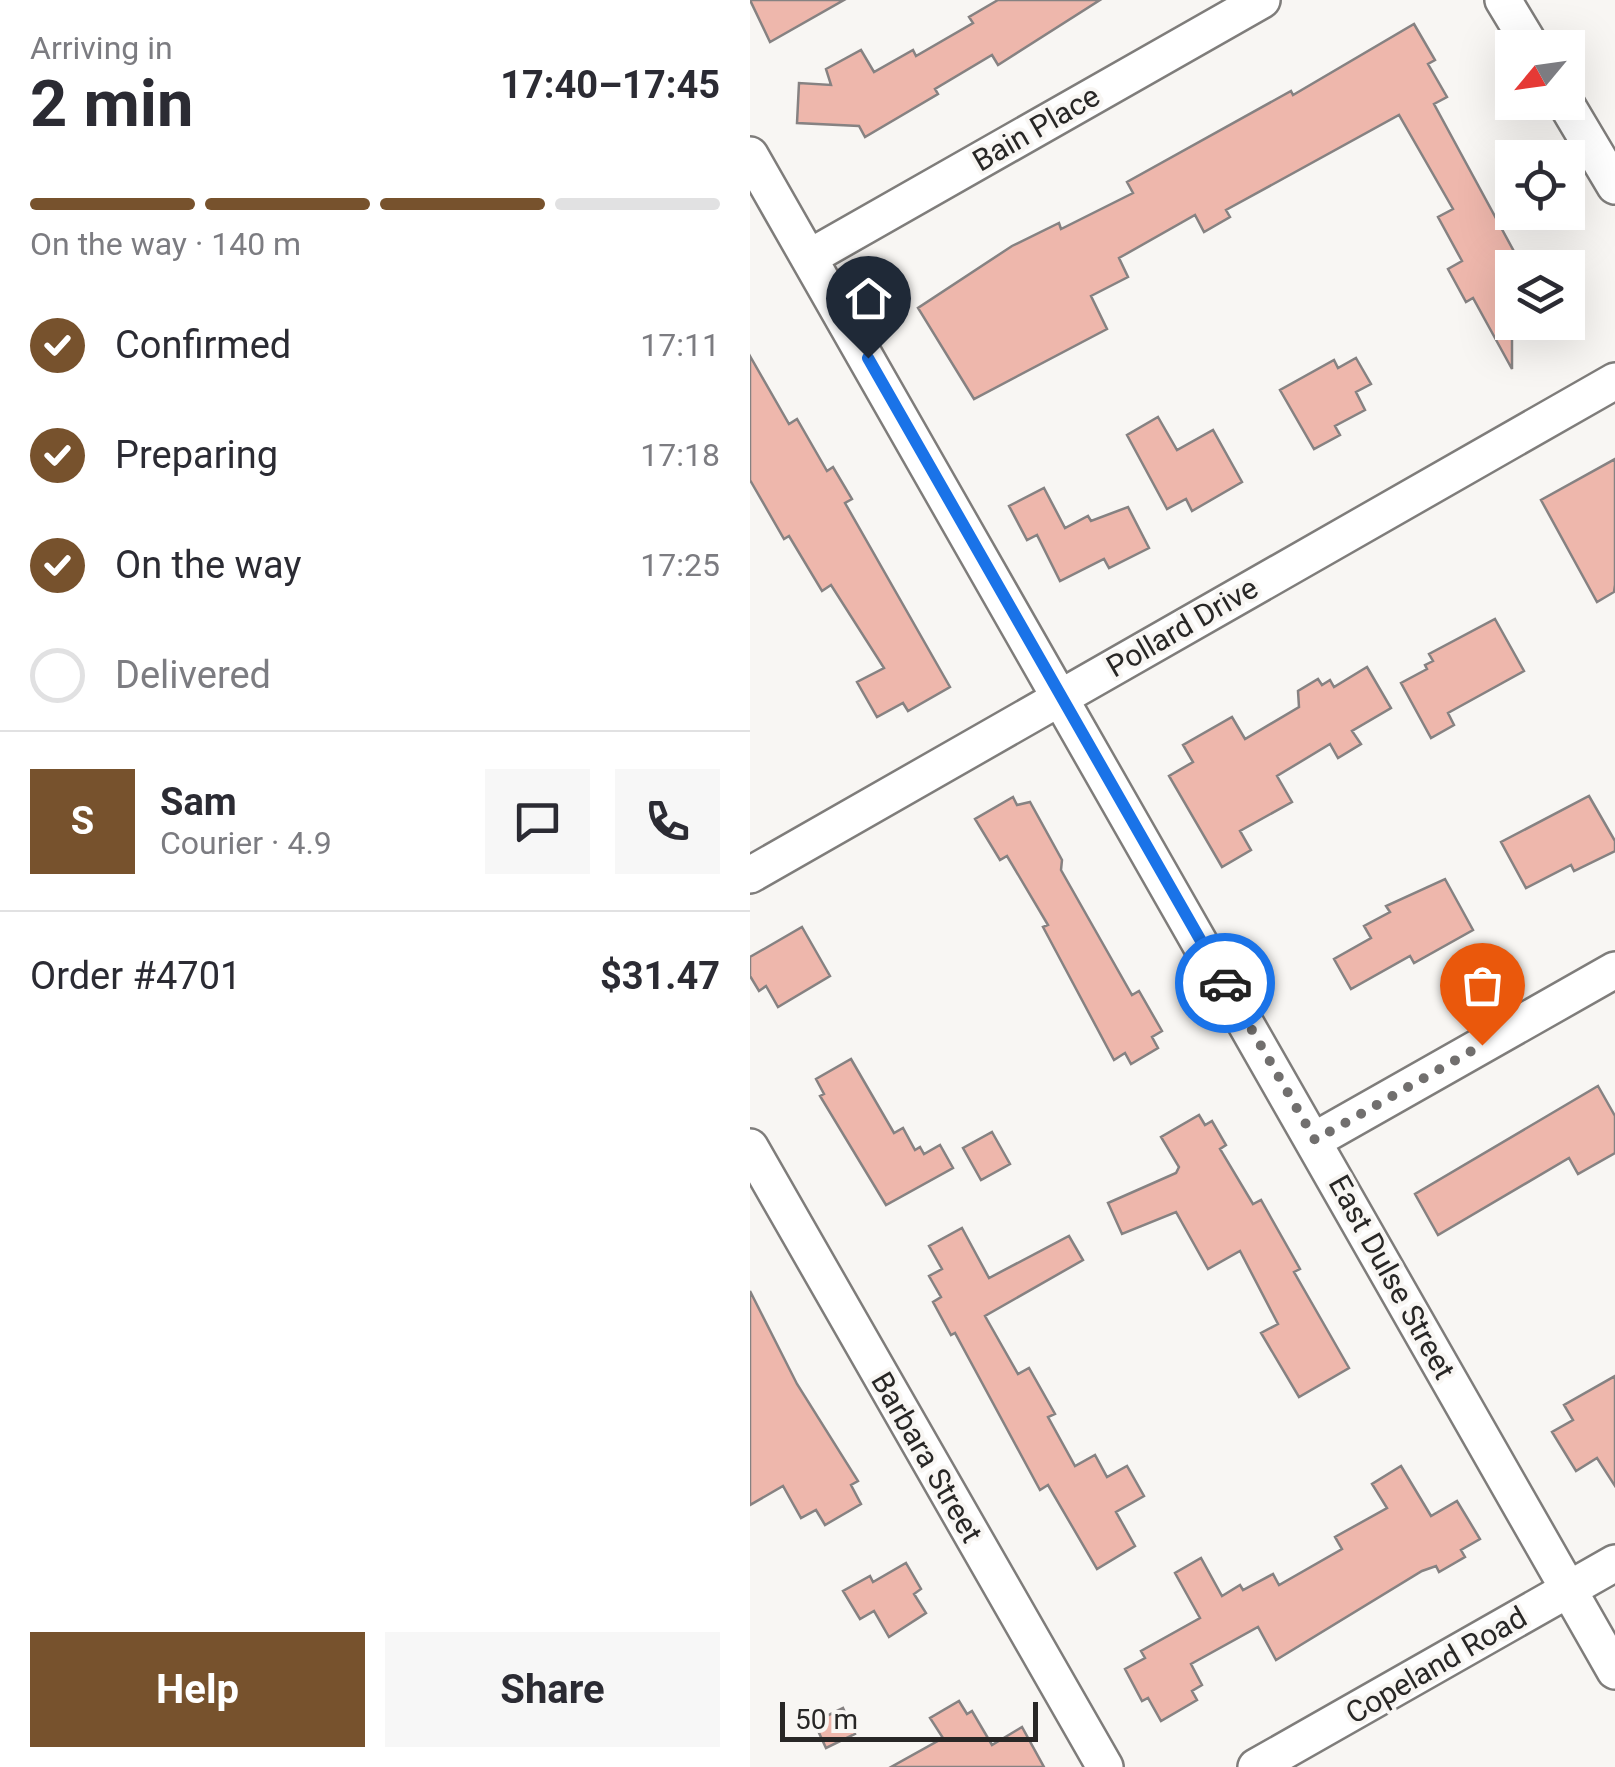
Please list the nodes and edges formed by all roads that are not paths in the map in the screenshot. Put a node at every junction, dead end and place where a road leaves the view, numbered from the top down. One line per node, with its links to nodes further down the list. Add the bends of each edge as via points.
1 (1262, 0): 7 (street, Bain Place)
2 (1503, 0): 3 (street)
3 (1521, 30)
4 (1576, 120): 6 (street)
5 (750, 156): 7 (street, East Dulse Street)
6 (1615, 186)
7 (810, 257): 9 (street, East Dulse Street)
8 (1615, 381): 9 (street, Pollard Drive)
9 (1060, 696): 10 (street, Pollard Drive); 12 (street, East Dulse Street)
10 (750, 875)
11 (1615, 970): 12 (street)
12 (1315, 1140): 15 (street, East Dulse Street)
13 (750, 1147): 17 (street, Barbara Street)
14 (1615, 1563): 15 (street, Copeland Road)
15 (1569, 1590): 16 (street, East Dulse Street); 18 (street, Copeland Road)
16 (1615, 1670)
17 (1105, 1767)
18 (1256, 1767)

